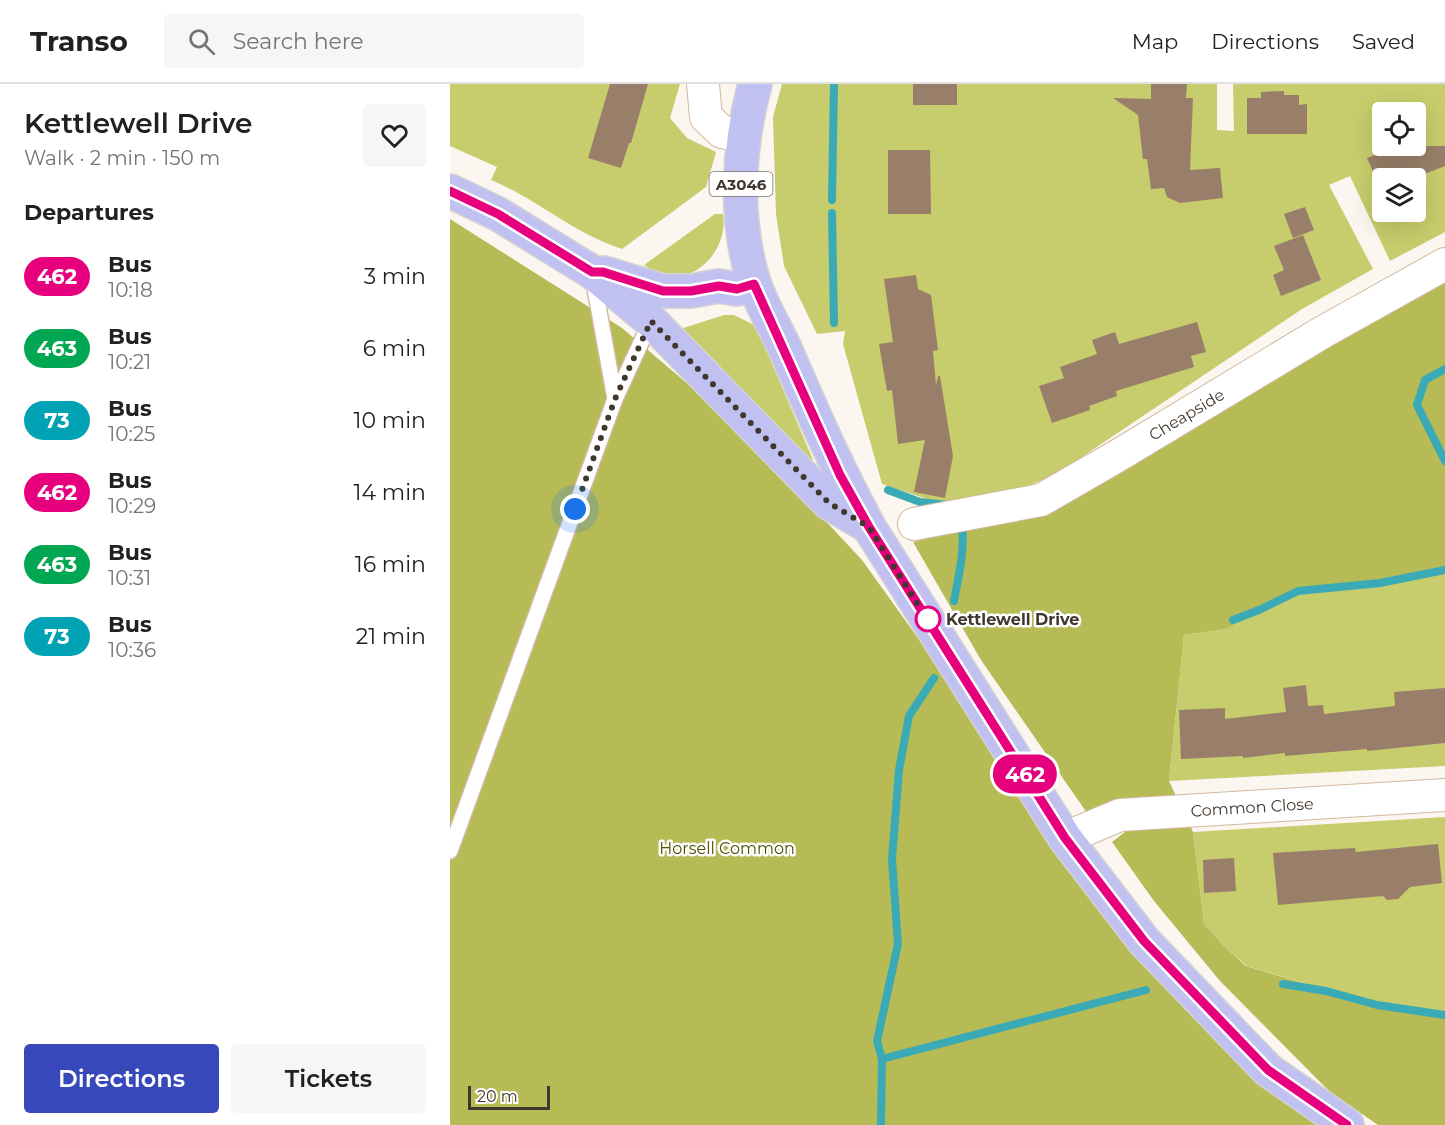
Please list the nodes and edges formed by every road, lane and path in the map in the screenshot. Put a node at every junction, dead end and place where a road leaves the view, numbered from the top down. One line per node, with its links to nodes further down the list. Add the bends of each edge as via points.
1 (703, 84): 3 (street, via 706,117 722,132)
2 (755, 84): 3 (main road, A3046)
3 (743, 137): 7 (main road, A3046, via 741,215)
4 (450, 191): 6 (main road, via 498,214)
5 (1445, 264): 10 (street, Cheapside, via 1041,500)
6 (592, 272): 7 (main road, via 663,291); 8 (main road); 9 (lane)
7 (746, 286): 8 (main road, via 718,302); 11 (main road, A3046)
8 (651, 321): 9 (lane); 11 (main road, via 829,503)
9 (615, 399): 14 (lane)
10 (914, 524)
11 (869, 527): 13 (main road, A3046)
12 (1445, 795): 13 (street, Common Close, via 1120,815)
13 (1065, 838): 15 (main road, A3046, via 1144,941 1268,1070)
14 (450, 851)
15 (1347, 1125)

